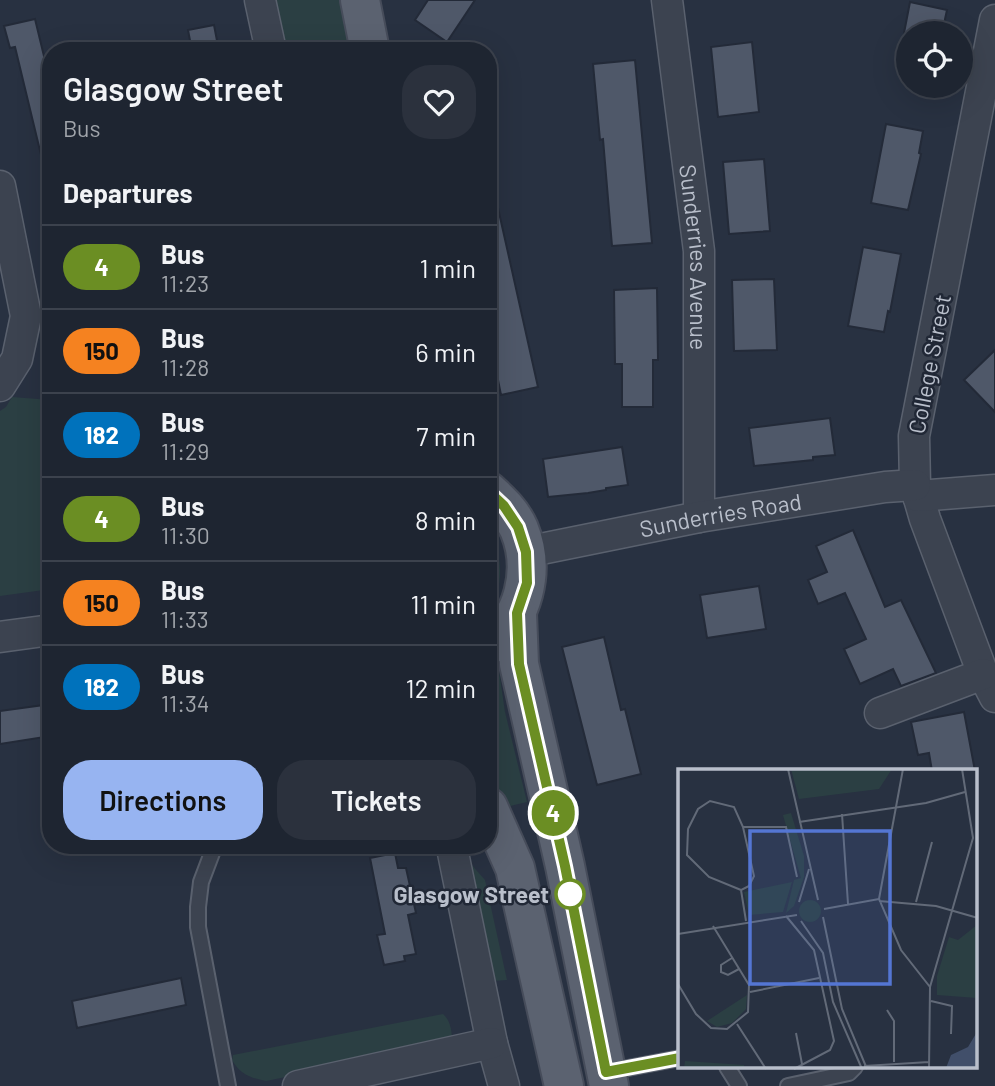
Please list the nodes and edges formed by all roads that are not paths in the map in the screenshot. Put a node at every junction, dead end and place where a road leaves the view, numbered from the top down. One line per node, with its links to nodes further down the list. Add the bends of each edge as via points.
1 (260, 0): 5 (street)
2 (360, 0): 6 (main road)
3 (667, 0): 12 (street, Sunderries Avenue, via 699,251)
4 (995, 20): 10 (street, College Street, via 914,436)
5 (269, 42)
6 (368, 42)
7 (0, 186): 8 (street, via 26,316 17,359)
8 (0, 386)
9 (995, 490): 10 (street, Sunderries Road)
10 (916, 491): 12 (street, Sunderries Road, via 885,487); 18 (street, College Street)
11 (497, 499): 13 (main road, via 518,527)
12 (699, 517): 13 (street, Sunderries Road)
13 (526, 552): 14 (main road, via 527,583)
14 (517, 613): 17 (main road); 27 (main road, via 519,664)
15 (42, 631): 16 (street)
16 (0, 637)
17 (497, 640)
18 (989, 686): 19 (street)
19 (880, 713)
20 (497, 827): 31 (main road, via 515,868)
21 (212, 854): 28 (lane, via 201,882 198,927)
22 (452, 854): 23 (street)
23 (492, 1043): 29 (street); 30 (street)
24 (678, 1059): 27 (lane)
25 (728, 1068): 32 (lane)
26 (854, 1068): 33 (lane, via 849,1073)
27 (608, 1079)
28 (228, 1086)
29 (298, 1086)
30 (504, 1086)
31 (564, 1086)
32 (739, 1086)
33 (788, 1086)

